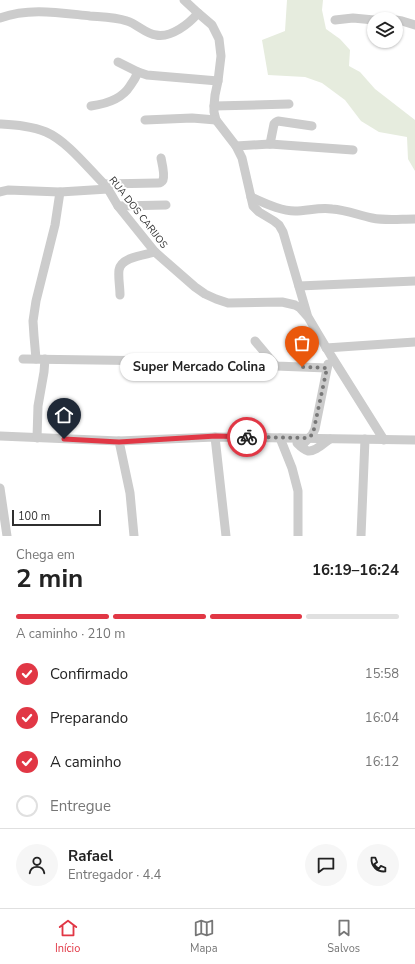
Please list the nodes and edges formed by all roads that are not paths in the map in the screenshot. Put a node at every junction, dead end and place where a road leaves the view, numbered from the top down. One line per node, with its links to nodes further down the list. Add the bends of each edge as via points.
1 (184, 0): 2 (street)
2 (198, 13): 3 (street, via 183,27 164,35 156,35 128,21 115,18 46,12 21,12); 10 (street, via 212,25 219,39 221,56)
3 (0, 18)
4 (367, 19): 5 (street)
5 (335, 20)
6 (403, 21): 7 (street)
7 (415, 25)
8 (118, 62): 9 (street)
9 (138, 72): 10 (street); 12 (street, via 130,87 119,98)
10 (218, 81): 13 (street)
11 (289, 104): 13 (street)
12 (92, 106)
13 (214, 106): 15 (street)
14 (145, 120): 15 (street)
15 (216, 120): 19 (street)
16 (0, 124): 22 (street, RUA DOS CARIJOS, via 45,131 54,136)
17 (312, 126): 18 (street, via 278,121 274,124)
18 (270, 144): 19 (street); 20 (street)
19 (236, 146): 25 (street, via 242,158)
20 (353, 150)
21 (161, 158): 22 (street, via 164,175 158,184)
22 (106, 187): 24 (street); 27 (street, RUA DOS CARIJOS)
23 (0, 192): 24 (street)
24 (60, 192): 38 (street, via 33,321)
25 (251, 197): 28 (street, via 287,210 330,208 386,220); 31 (street, via 256,210 274,221 283,232)
26 (166, 205): 27 (street)
27 (118, 206): 29 (street, RUA DOS CARIJOS)
28 (415, 219)
29 (155, 252): 32 (street, via 131,258 121,265); 33 (street, RUA DOS CARIJOS, via 195,287 216,299 228,303 282,302 295,305)
30 (415, 281): 31 (street)
31 (299, 286): 33 (street)
32 (120, 295)
33 (308, 317): 36 (street, RUA DOS CARIJOS)
34 (255, 341): 39 (street)
35 (415, 342): 36 (street)
36 (328, 351): 40 (street); 48 (street, RUA DOS CARIJOS)
37 (23, 359): 38 (street)
38 (40, 359): 39 (street, via 236,362); 43 (street, via 44,372 38,406)
39 (276, 366): 40 (street)
40 (327, 368): 45 (street)
41 (0, 436): 43 (street)
42 (216, 436): 44 (street); 50 (street); 56 (street)
43 (37, 438): 50 (street)
44 (285, 438): 45 (street); 51 (street); 57 (street, via 298,491)
45 (311, 438): 46 (street); 51 (street); 52 (street, via 316,442)
46 (330, 439): 47 (street); 52 (street)
47 (365, 440): 48 (street); 58 (street)
48 (384, 440): 49 (street)
49 (415, 440)
50 (119, 442): 55 (street, via 130,493)
51 (301, 446): 52 (street, via 308,451)
52 (315, 449)
53 (0, 488): 54 (street)
54 (7, 536)
55 (134, 536)
56 (226, 536)
57 (298, 536)
58 (361, 536)

